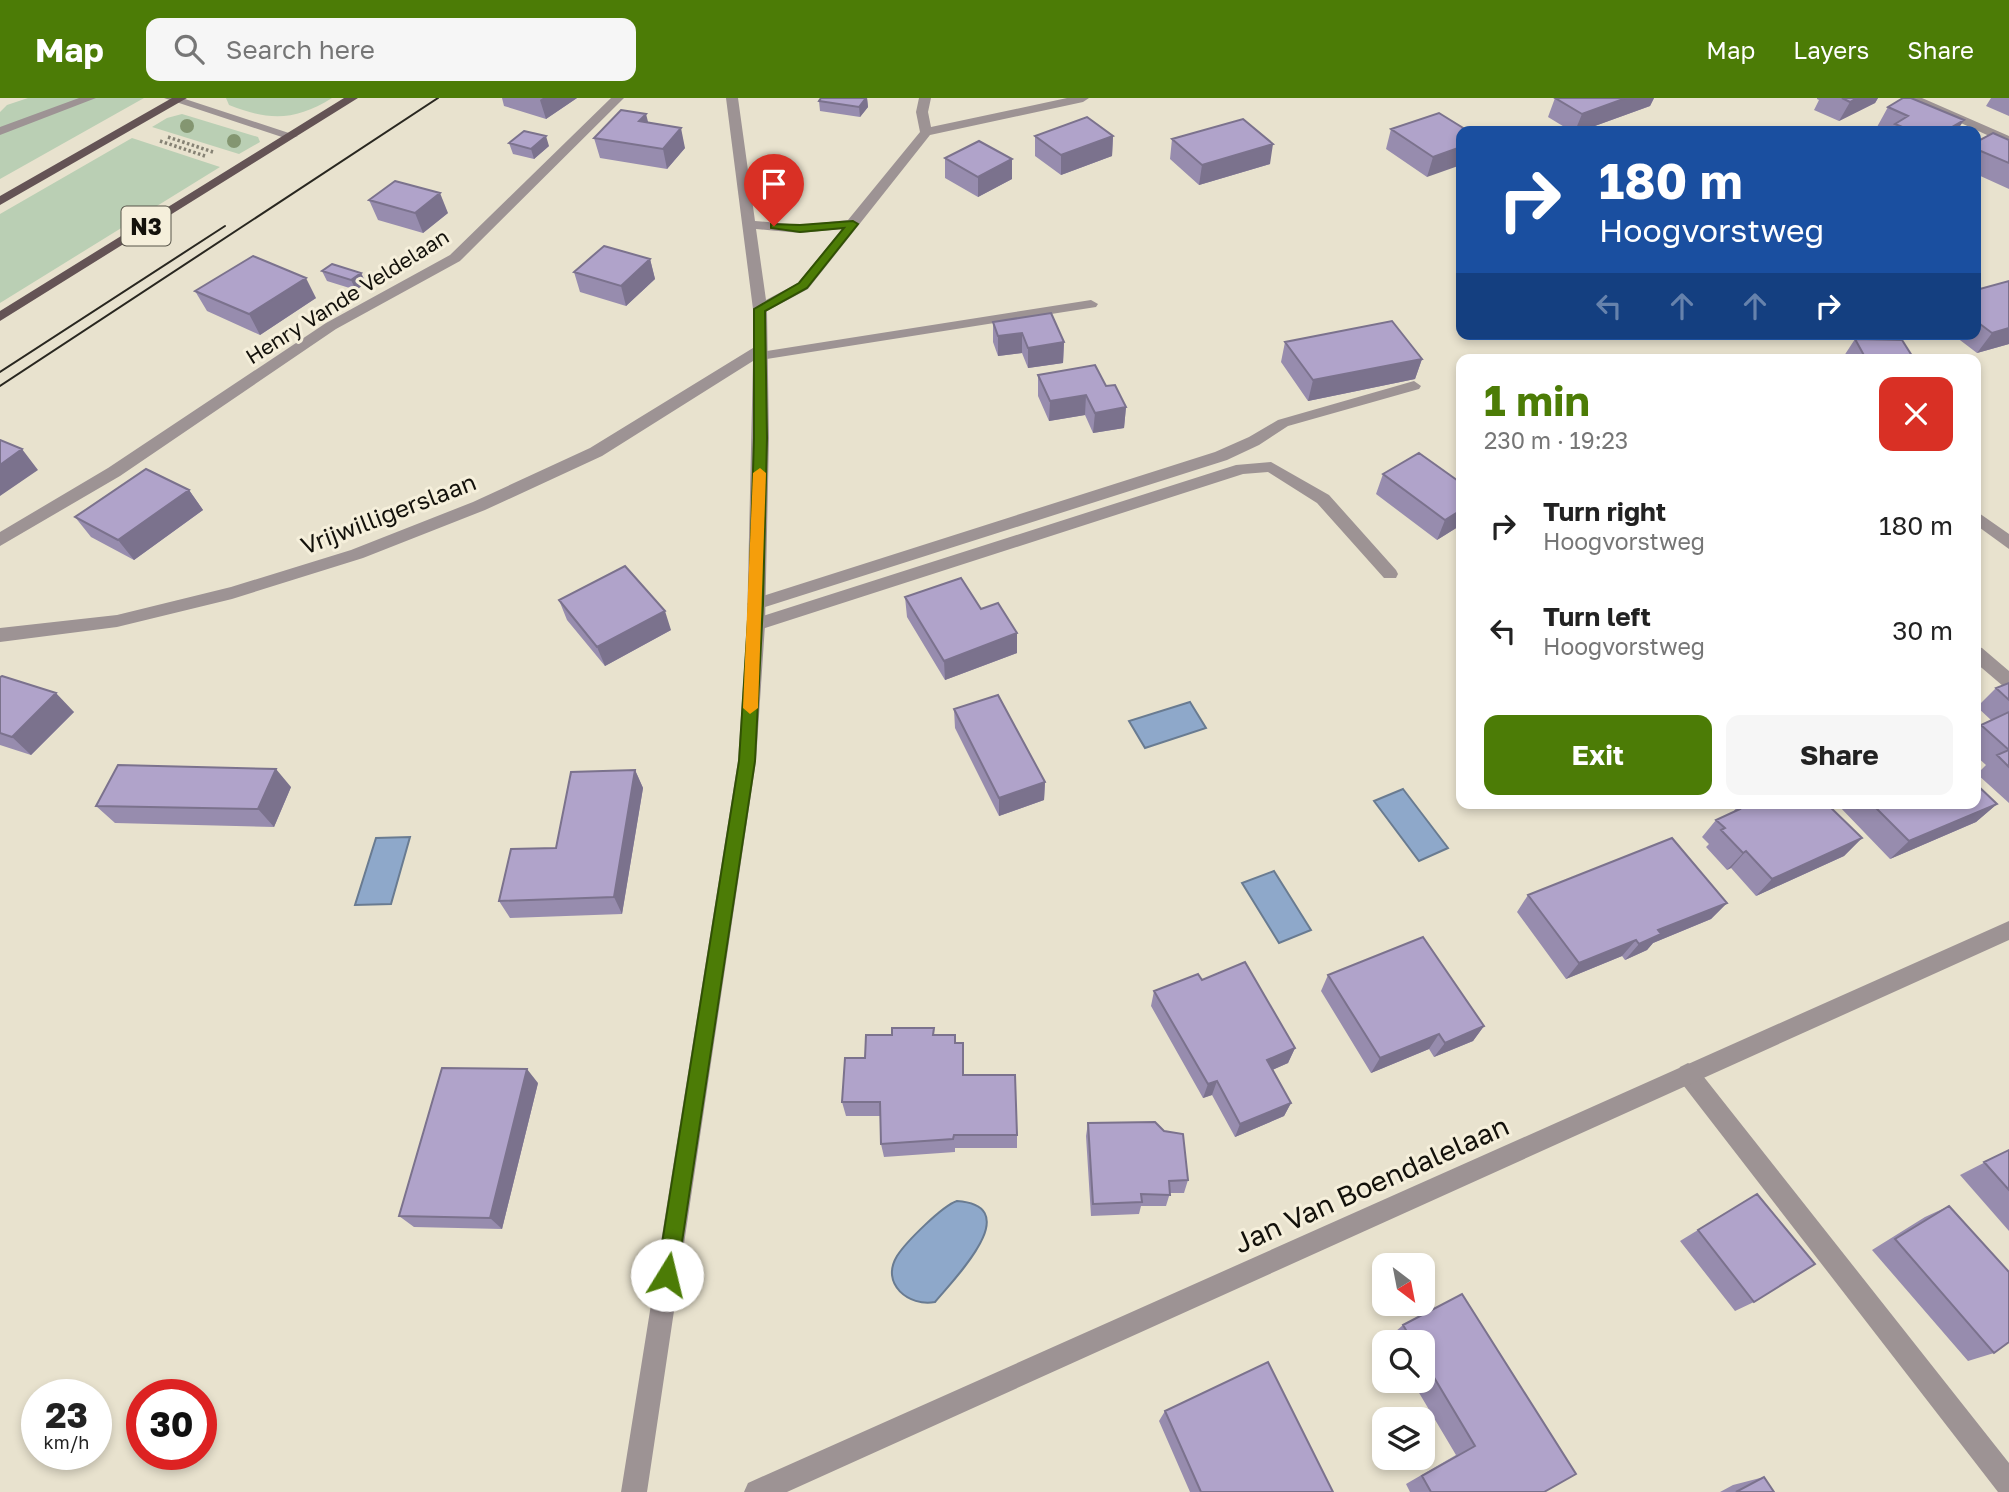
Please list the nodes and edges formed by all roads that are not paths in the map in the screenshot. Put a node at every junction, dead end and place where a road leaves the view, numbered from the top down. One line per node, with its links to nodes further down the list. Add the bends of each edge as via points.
1 (90, 98): 11 (street)
2 (352, 98): 13 (main road, N3)
3 (618, 98): 24 (street, Henry Vande Veldelaan, via 455,258 331,326 114,472)
4 (733, 98): 16 (street)
5 (925, 98): 12 (street)
6 (1083, 98): 12 (street)
7 (1912, 98): 9 (street)
8 (176, 99): 13 (street); 15 (main road)
9 (1975, 126)
10 (1981, 129): 14 (street)
11 (0, 131)
12 (926, 132): 17 (street)
13 (292, 136): 20 (main road, N3)
14 (2009, 141)
15 (0, 201)
16 (749, 224): 17 (street, via 800,229); 19 (street)
17 (853, 224): 19 (street, via 803,285)
18 (1091, 304): 21 (street)
19 (760, 309): 21 (street)
20 (0, 317)
21 (760, 353): 27 (street); 29 (street, Vrijwilligerslaan, via 596,452 479,506 357,554 232,593 117,621)
22 (1414, 386): 27 (lane, via 1283,423 1221,457)
23 (1981, 521): 25 (street)
24 (0, 540)
25 (2009, 543)
26 (1390, 574): 28 (street, via 1323,499 1287,475 1261,467 1242,469)
27 (756, 604): 28 (street)
28 (756, 625): 35 (street, via 747,761)
29 (0, 635)
30 (1981, 657): 31 (street)
31 (2009, 681)
32 (2009, 930): 33 (street, Jan Van Boendalelaan)
33 (1688, 1074): 34 (street); 36 (street, Jan Van Boendalelaan)
34 (2009, 1484)
35 (634, 1492)
36 (757, 1492)

